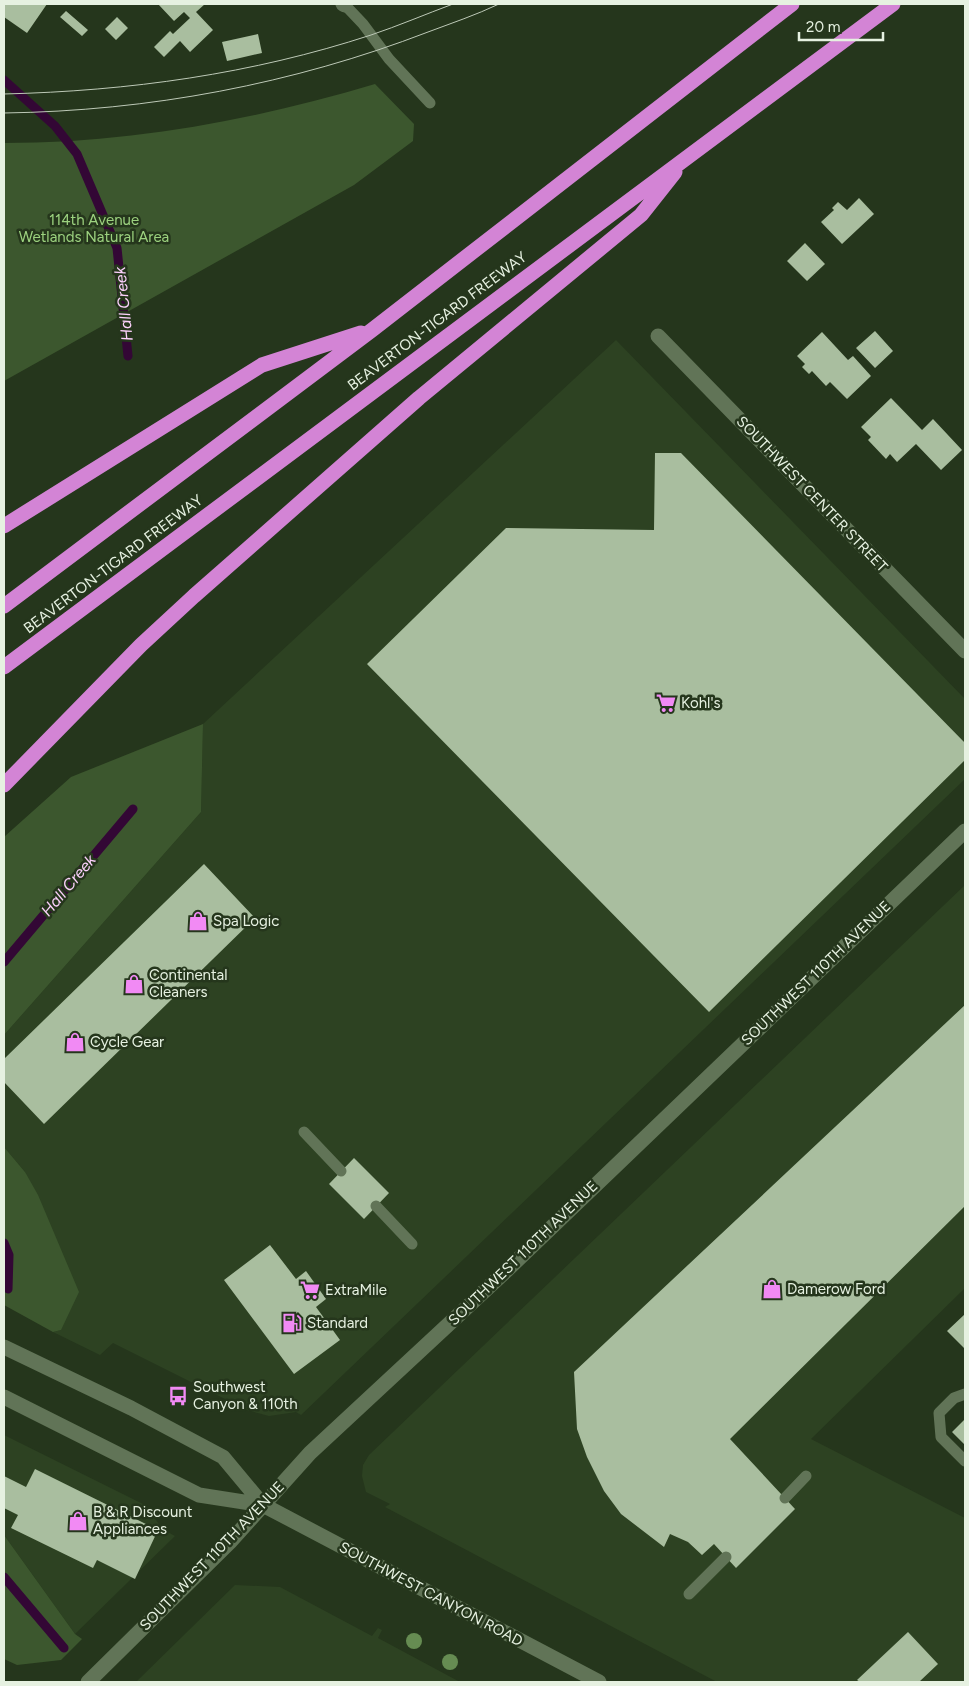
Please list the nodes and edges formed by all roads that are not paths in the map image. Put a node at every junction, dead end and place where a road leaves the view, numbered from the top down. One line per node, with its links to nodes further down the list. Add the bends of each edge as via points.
1 (344, 4): 4 (lane)
2 (792, 4): 6 (highway, BEAVERTON-TIGARD FREEWAY)
3 (893, 4): 5 (highway, BEAVERTON-TIGARD FREEWAY)
4 (430, 102)
5 (688, 156): 11 (highway, BEAVERTON-TIGARD FREEWAY); 12 (highway, via 641,215 419,398 194,596 141,645)
6 (372, 330): 8 (highway, via 262,365); 9 (highway, BEAVERTON-TIGARD FREEWAY)
7 (658, 336): 10 (street, SOUTHWEST CENTER STREET)
8 (4, 526)
9 (4, 606)
10 (965, 651)
11 (4, 667)
12 (4, 785)
13 (965, 831): 24 (street, SOUTHWEST 110TH AVENUE, via 310,1453)
14 (304, 1132): 15 (lane)
15 (341, 1171)
16 (376, 1206): 17 (lane)
17 (412, 1244)
18 (4, 1346): 24 (street, SOUTHWEST CANYON ROAD, via 223,1457)
19 (965, 1394): 21 (lane, via 954,1398 939,1413 942,1437)
20 (4, 1398): 24 (street, SOUTHWEST CANYON ROAD, via 198,1495)
21 (965, 1461)
22 (806, 1476): 23 (lane)
23 (785, 1498)
24 (263, 1505): 27 (street, SOUTHWEST 110TH AVENUE, via 230,1542); 28 (street, SOUTHWEST CANYON ROAD)
25 (726, 1557): 26 (lane)
26 (688, 1594)
27 (88, 1682)
28 (598, 1682)

